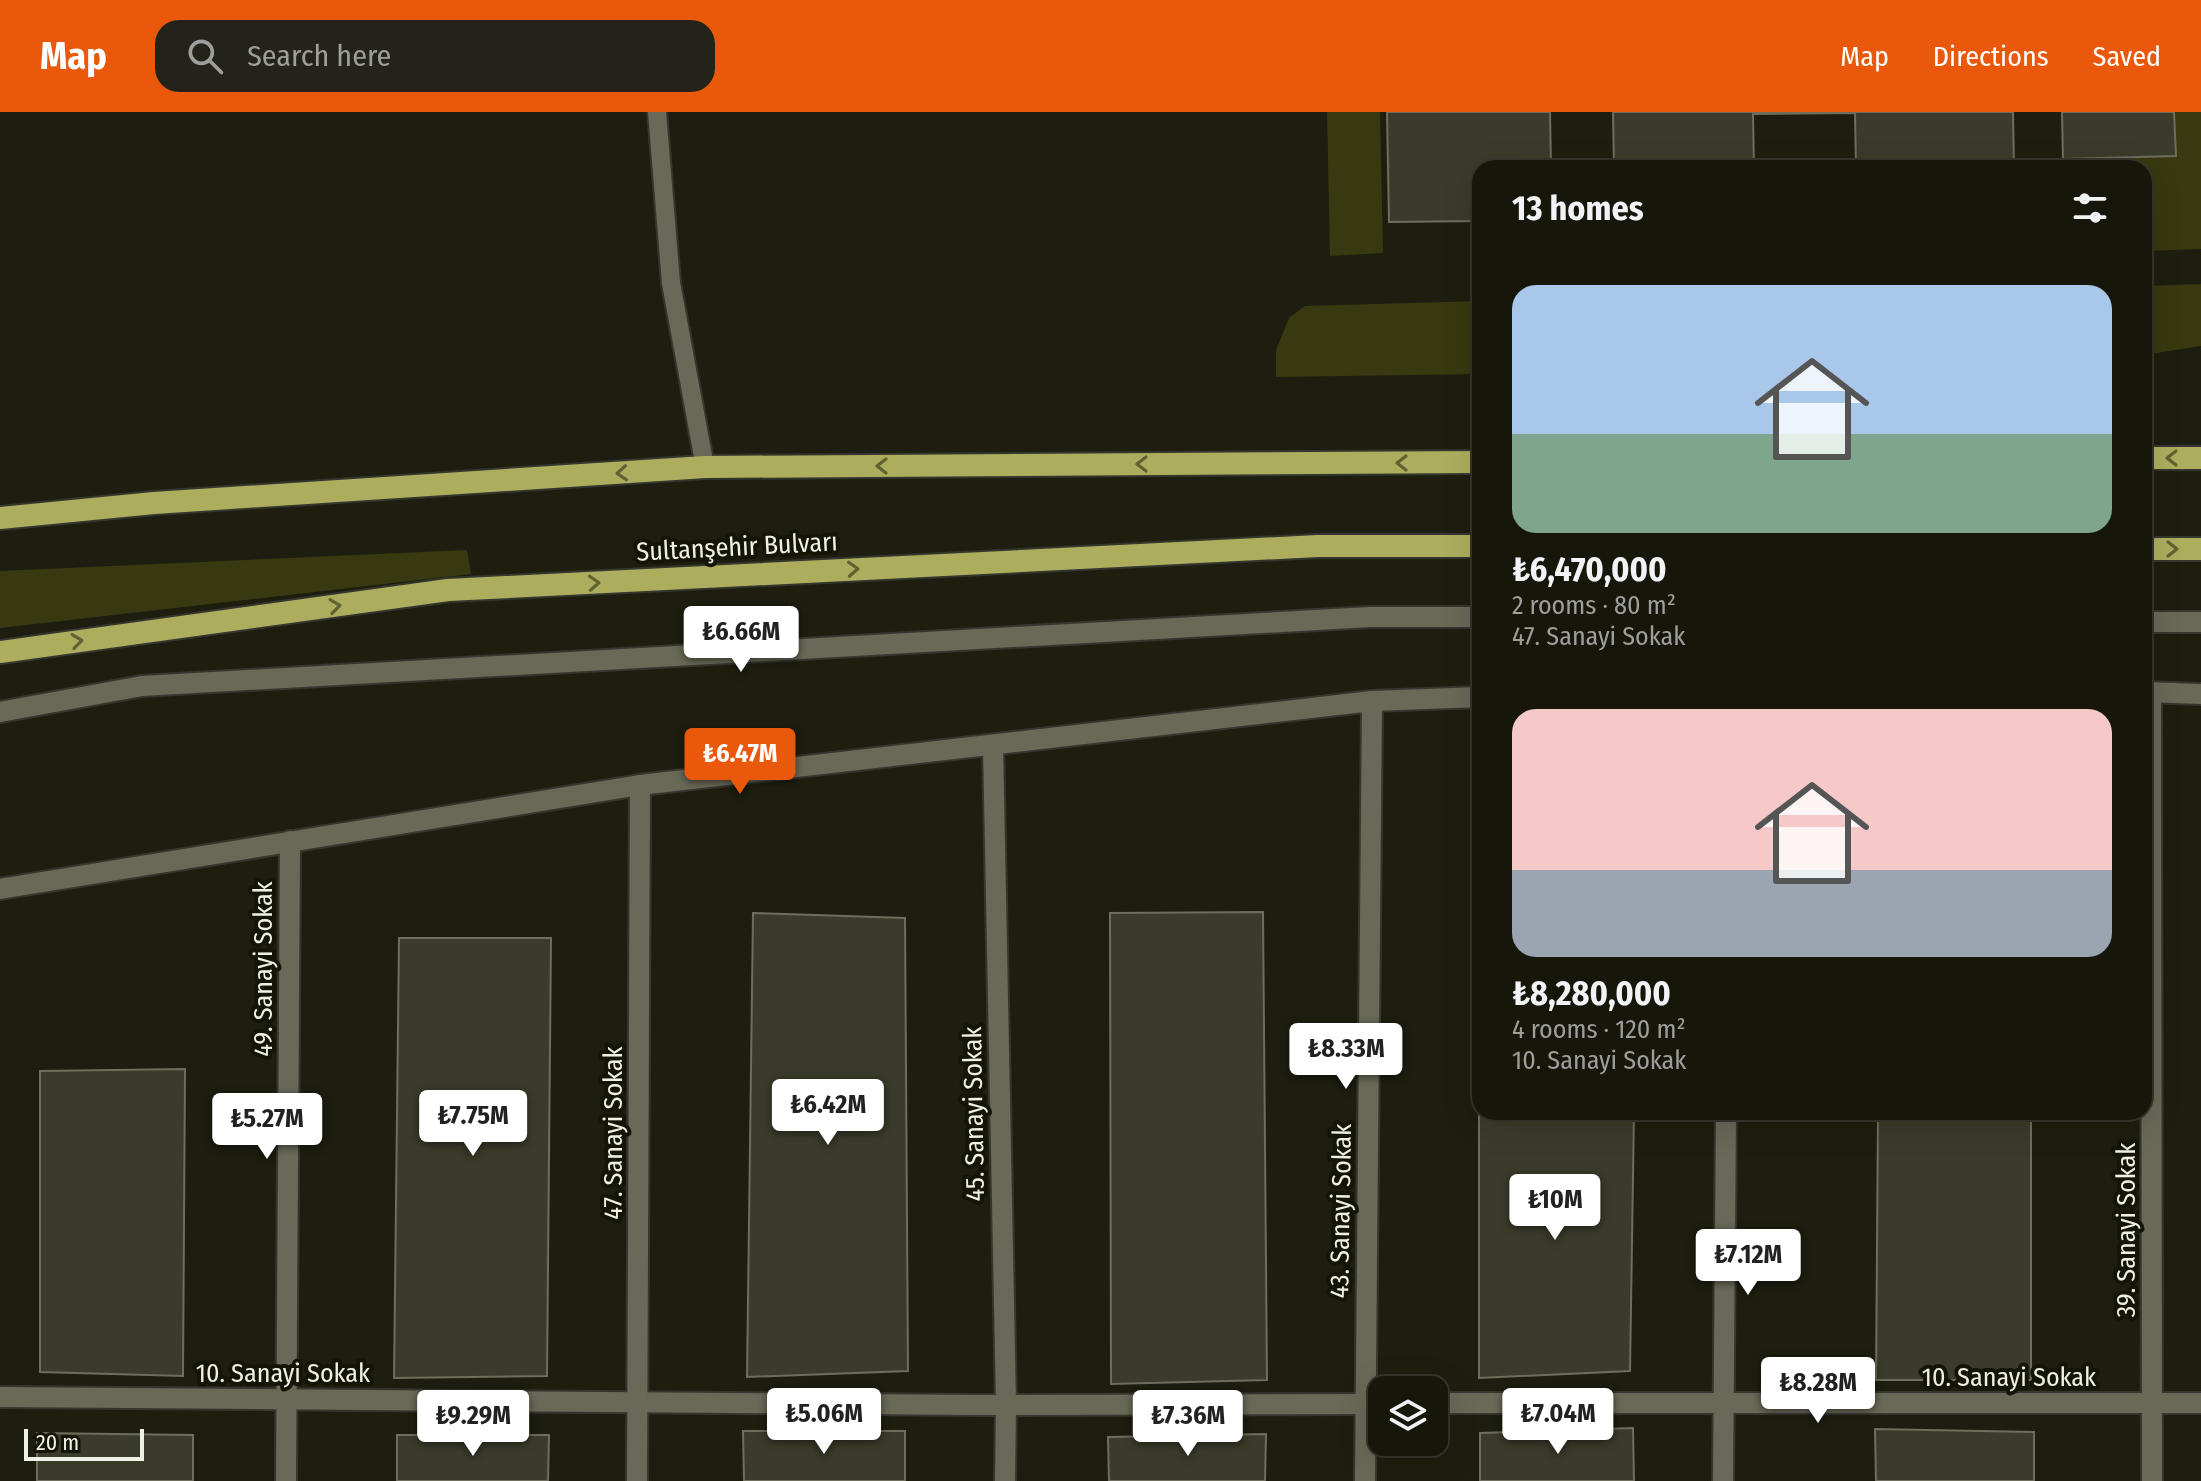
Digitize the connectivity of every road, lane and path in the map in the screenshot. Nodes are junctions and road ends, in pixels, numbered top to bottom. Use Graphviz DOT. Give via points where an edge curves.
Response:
graph roads {
  1 [pos="657,112"];
  2 [pos="2152,458"];
  3 [pos="2201,458"];
  4 [pos="1472,462"];
  5 [pos="705,467"];
  6 [pos="0,518"];
  7 [pos="1472,546"];
  8 [pos="2152,549"];
  9 [pos="2201,549"];
  10 [pos="1472,617"];
  11 [pos="2152,622"];
  12 [pos="2201,622"];
  13 [pos="0,652"];
  14 [pos="2152,692"];
  15 [pos="2201,694"];
  16 [pos="1472,697"];
  17 [pos="1372,701"];
  18 [pos="0,712"];
  19 [pos="993,745"];
  20 [pos="640,785"];
  21 [pos="290,841"];
  22 [pos="0,889"];
  23 [pos="1726,1120"];
  24 [pos="2151,1120"];
  25 [pos="1374,1376"];
  26 [pos="0,1397"];
  27 [pos="288,1399"];
  28 [pos="639,1401"];
  29 [pos="1448,1403"];
  30 [pos="1725,1403"];
  31 [pos="2153,1403"];
  32 [pos="2201,1403"];
  33 [pos="1006,1404"];
  34 [pos="1368,1404"];
  35 [pos="1368,1455"];
  36 [pos="286,1481"];
  37 [pos="637,1481"];
  38 [pos="1005,1481"];
  39 [pos="1365,1481"];
  40 [pos="1723,1481"];
  41 [pos="2152,1481"];
  1 -- 5 [label="lane" via="671,283"];
  3 -- 2 [label="highway, one-way"];
  4 -- 5 [label="highway, one-way"];
  5 -- 6 [label="highway, one-way"];
  13 -- 7 [label="highway, Sultanşehir Bulvarı, one-way" via="448,590 1318,546"];
  8 -- 9 [label="highway, one-way"];
  10 -- 18 [label="street" via="1354,618 142,686"];
  11 -- 12 [label="street"];
  14 -- 15 [label="street"];
  16 -- 17 [label="street"];
  17 -- 19 [label="street"];
  17 -- 25 [label="street, 43. Sanayi Sokak"];
  19 -- 20 [label="street"];
  19 -- 33 [label="street, 45. Sanayi Sokak"];
  20 -- 21 [label="street"];
  20 -- 28 [label="street, 47. Sanayi Sokak"];
  21 -- 22 [label="street"];
  21 -- 27 [label="street, 49. Sanayi Sokak"];
  23 -- 30 [label="street"];
  24 -- 31 [label="street, 39. Sanayi Sokak"];
  26 -- 27 [label="street, 10. Sanayi Sokak"];
  27 -- 28 [label="street, 10. Sanayi Sokak"];
  27 -- 36 [label="street, 49. Sanayi Sokak"];
  28 -- 33 [label="street, 10. Sanayi Sokak"];
  28 -- 37 [label="street, 47. Sanayi Sokak"];
  29 -- 30 [label="street, 10. Sanayi Sokak"];
  30 -- 31 [label="street, 10. Sanayi Sokak"];
  30 -- 40 [label="street"];
  31 -- 32 [label="street, 10. Sanayi Sokak"];
  31 -- 41 [label="street, 39. Sanayi Sokak"];
  33 -- 34 [label="street, 10. Sanayi Sokak"];
  33 -- 38 [label="street, 45. Sanayi Sokak"];
  35 -- 39 [label="street, 43. Sanayi Sokak"];
}
